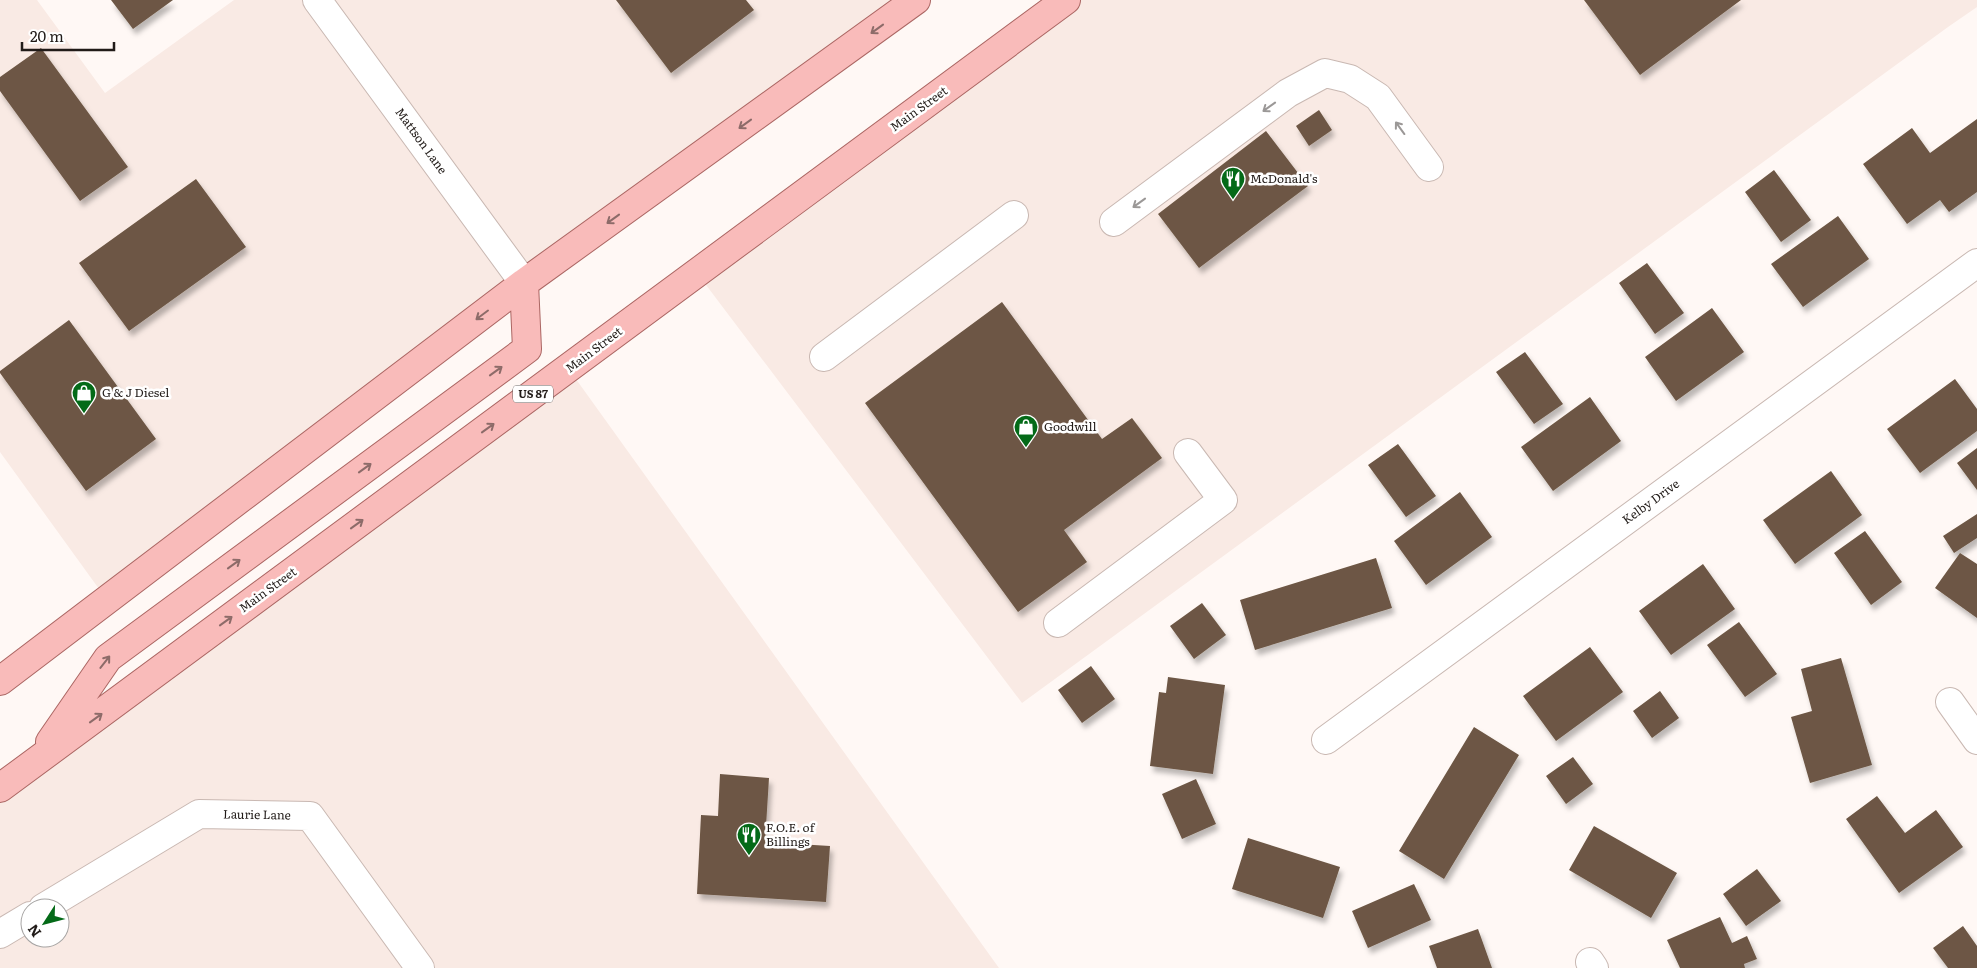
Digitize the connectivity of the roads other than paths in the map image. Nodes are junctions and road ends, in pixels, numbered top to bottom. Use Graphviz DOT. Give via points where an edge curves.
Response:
graph roads {
  1 [pos="317,0"];
  2 [pos="916,0"];
  3 [pos="1066,0"];
  4 [pos="1429,167"];
  5 [pos="1014,215"];
  6 [pos="1114,222"];
  7 [pos="1977,263"];
  8 [pos="524,283"];
  9 [pos="824,357"];
  10 [pos="1188,453"];
  11 [pos="1058,623"];
  12 [pos="0,681"];
  13 [pos="1950,702"];
  14 [pos="1326,740"];
  15 [pos="1977,740"];
  16 [pos="38,760"];
  17 [pos="0,788"];
  18 [pos="60,898"];
  19 [pos="20,922"];
  20 [pos="0,934"];
  21 [pos="420,968"];
  1 -- 8 [label="street, Mattson Lane"];
  2 -- 8 [label="main road, one-way"];
  16 -- 3 [label="main road, Main Street / US 87, one-way"];
  4 -- 6 [label="street, one-way" via="1378,97 1350,79 1325,73 1288,93"];
  5 -- 9 [label="street"];
  7 -- 14 [label="street, Kelby Drive"];
  8 -- 12 [label="main road, one-way"];
  16 -- 8 [label="main road, one-way" via="108,658 527,349"];
  10 -- 11 [label="street" via="1223,500"];
  13 -- 15 [label="street"];
  16 -- 17 [label="main road, Main Street / US 87"];
  18 -- 21 [label="street, Laurie Lane" via="199,814 310,816"];
  19 -- 20 [label="street"];
}
